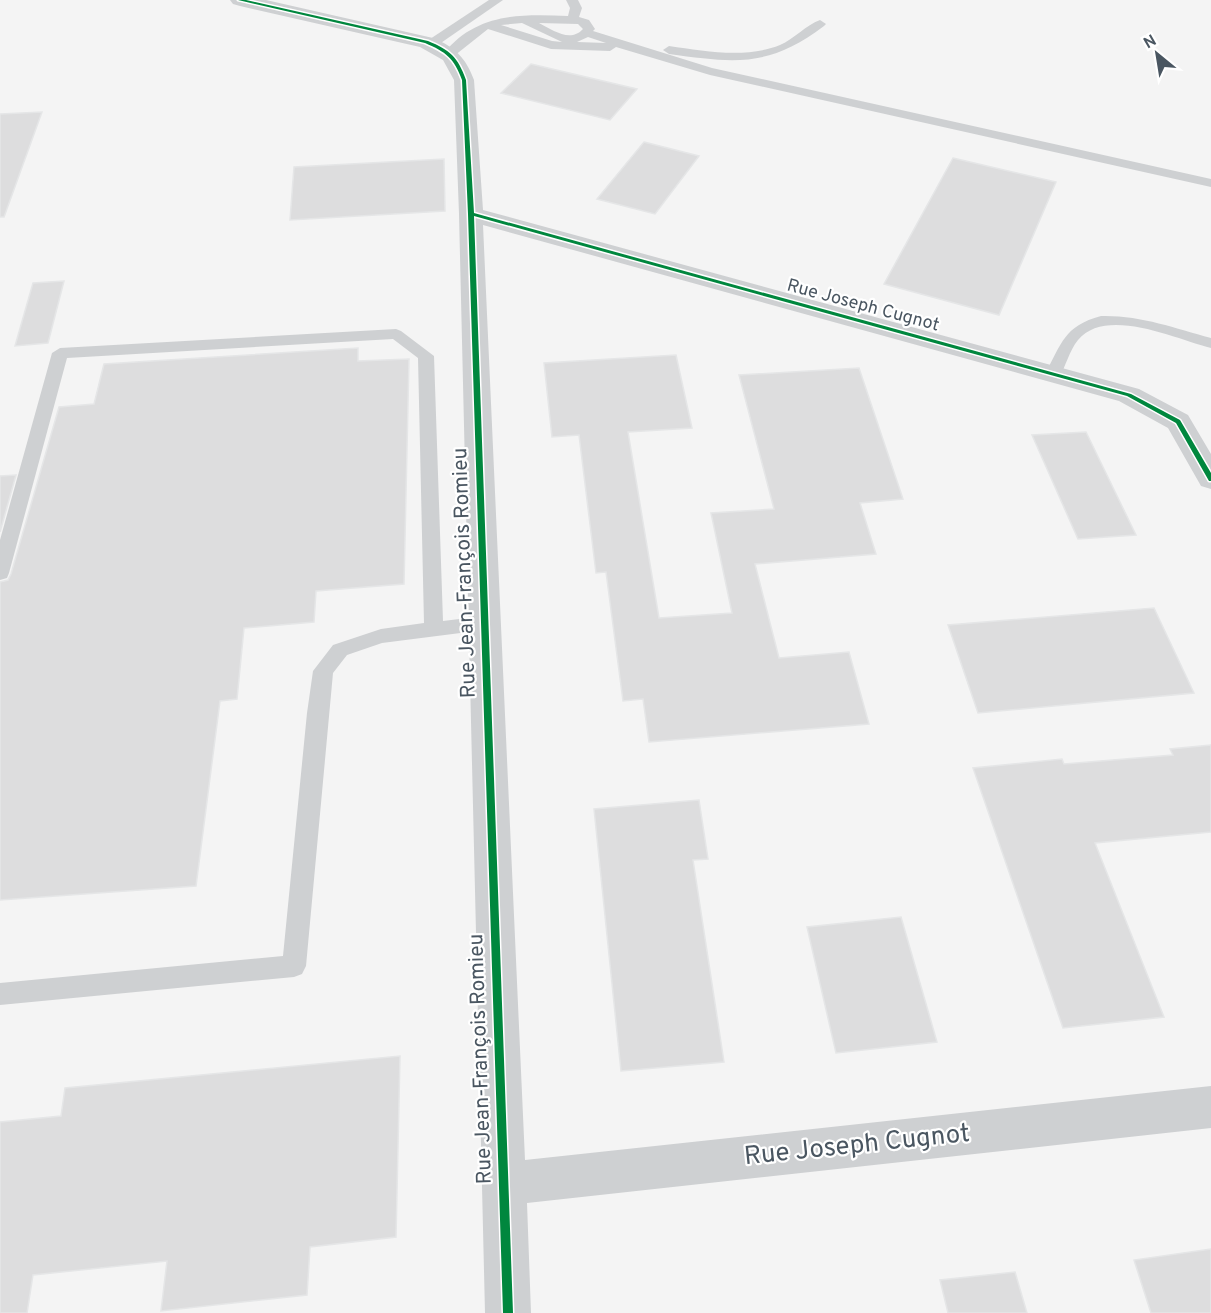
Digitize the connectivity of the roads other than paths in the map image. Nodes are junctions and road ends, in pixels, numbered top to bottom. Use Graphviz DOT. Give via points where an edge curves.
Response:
graph roads {
  1 [pos="240,0"];
  2 [pos="497,0"];
  3 [pos="572,0"];
  4 [pos="573,18"];
  5 [pos="526,21"];
  6 [pos="820,24"];
  7 [pos="487,25"];
  8 [pos="587,33"];
  9 [pos="629,48"];
  10 [pos="440,49"];
  11 [pos="1211,183"];
  12 [pos="471,214"];
  13 [pos="1211,343"];
  14 [pos="1053,374"];
  15 [pos="1211,479"];
  16 [pos="0,573"];
  17 [pos="484,623"];
  18 [pos="434,629"];
  19 [pos="0,994"];
  20 [pos="1211,1107"];
  21 [pos="503,1184"];
  22 [pos="508,1313"];
  1 -- 10 [label="street"];
  2 -- 10 [label="lane"];
  3 -- 4 [label="lane" via="576,8"];
  4 -- 5 [label="lane"];
  4 -- 8 [label="lane" via="589,25"];
  5 -- 7 [label="lane" via="501,20"];
  5 -- 8 [label="lane" via="557,38"];
  6 -- 9 [label="lane" via="787,46 751,56"];
  7 -- 9 [label="lane" via="551,45"];
  7 -- 10 [label="lane"];
  8 -- 9 [label="lane"];
  9 -- 11 [label="lane" via="710,71"];
  10 -- 12 [label="street, Rue Jean-François Romieu" via="458,61 464,80"];
  12 -- 14 [label="street, Rue Joseph Cugnot"];
  12 -- 17 [label="street, Rue Jean-François Romieu"];
  13 -- 14 [label="lane" via="1112,319 1096,322 1071,338"];
  14 -- 15 [label="street, Rue Joseph Cugnot" via="1130,395 1178,422"];
  16 -- 18 [label="lane" via="60,353 396,334 426,356"];
  17 -- 18 [label="lane"];
  17 -- 21 [label="street, Rue Jean-François Romieu"];
  18 -- 19 [label="lane" via="381,636 340,650 323,671 294,966"];
  20 -- 21 [label="street, Rue Joseph Cugnot"];
  21 -- 22 [label="street, Rue Jean-François Romieu"];
}
